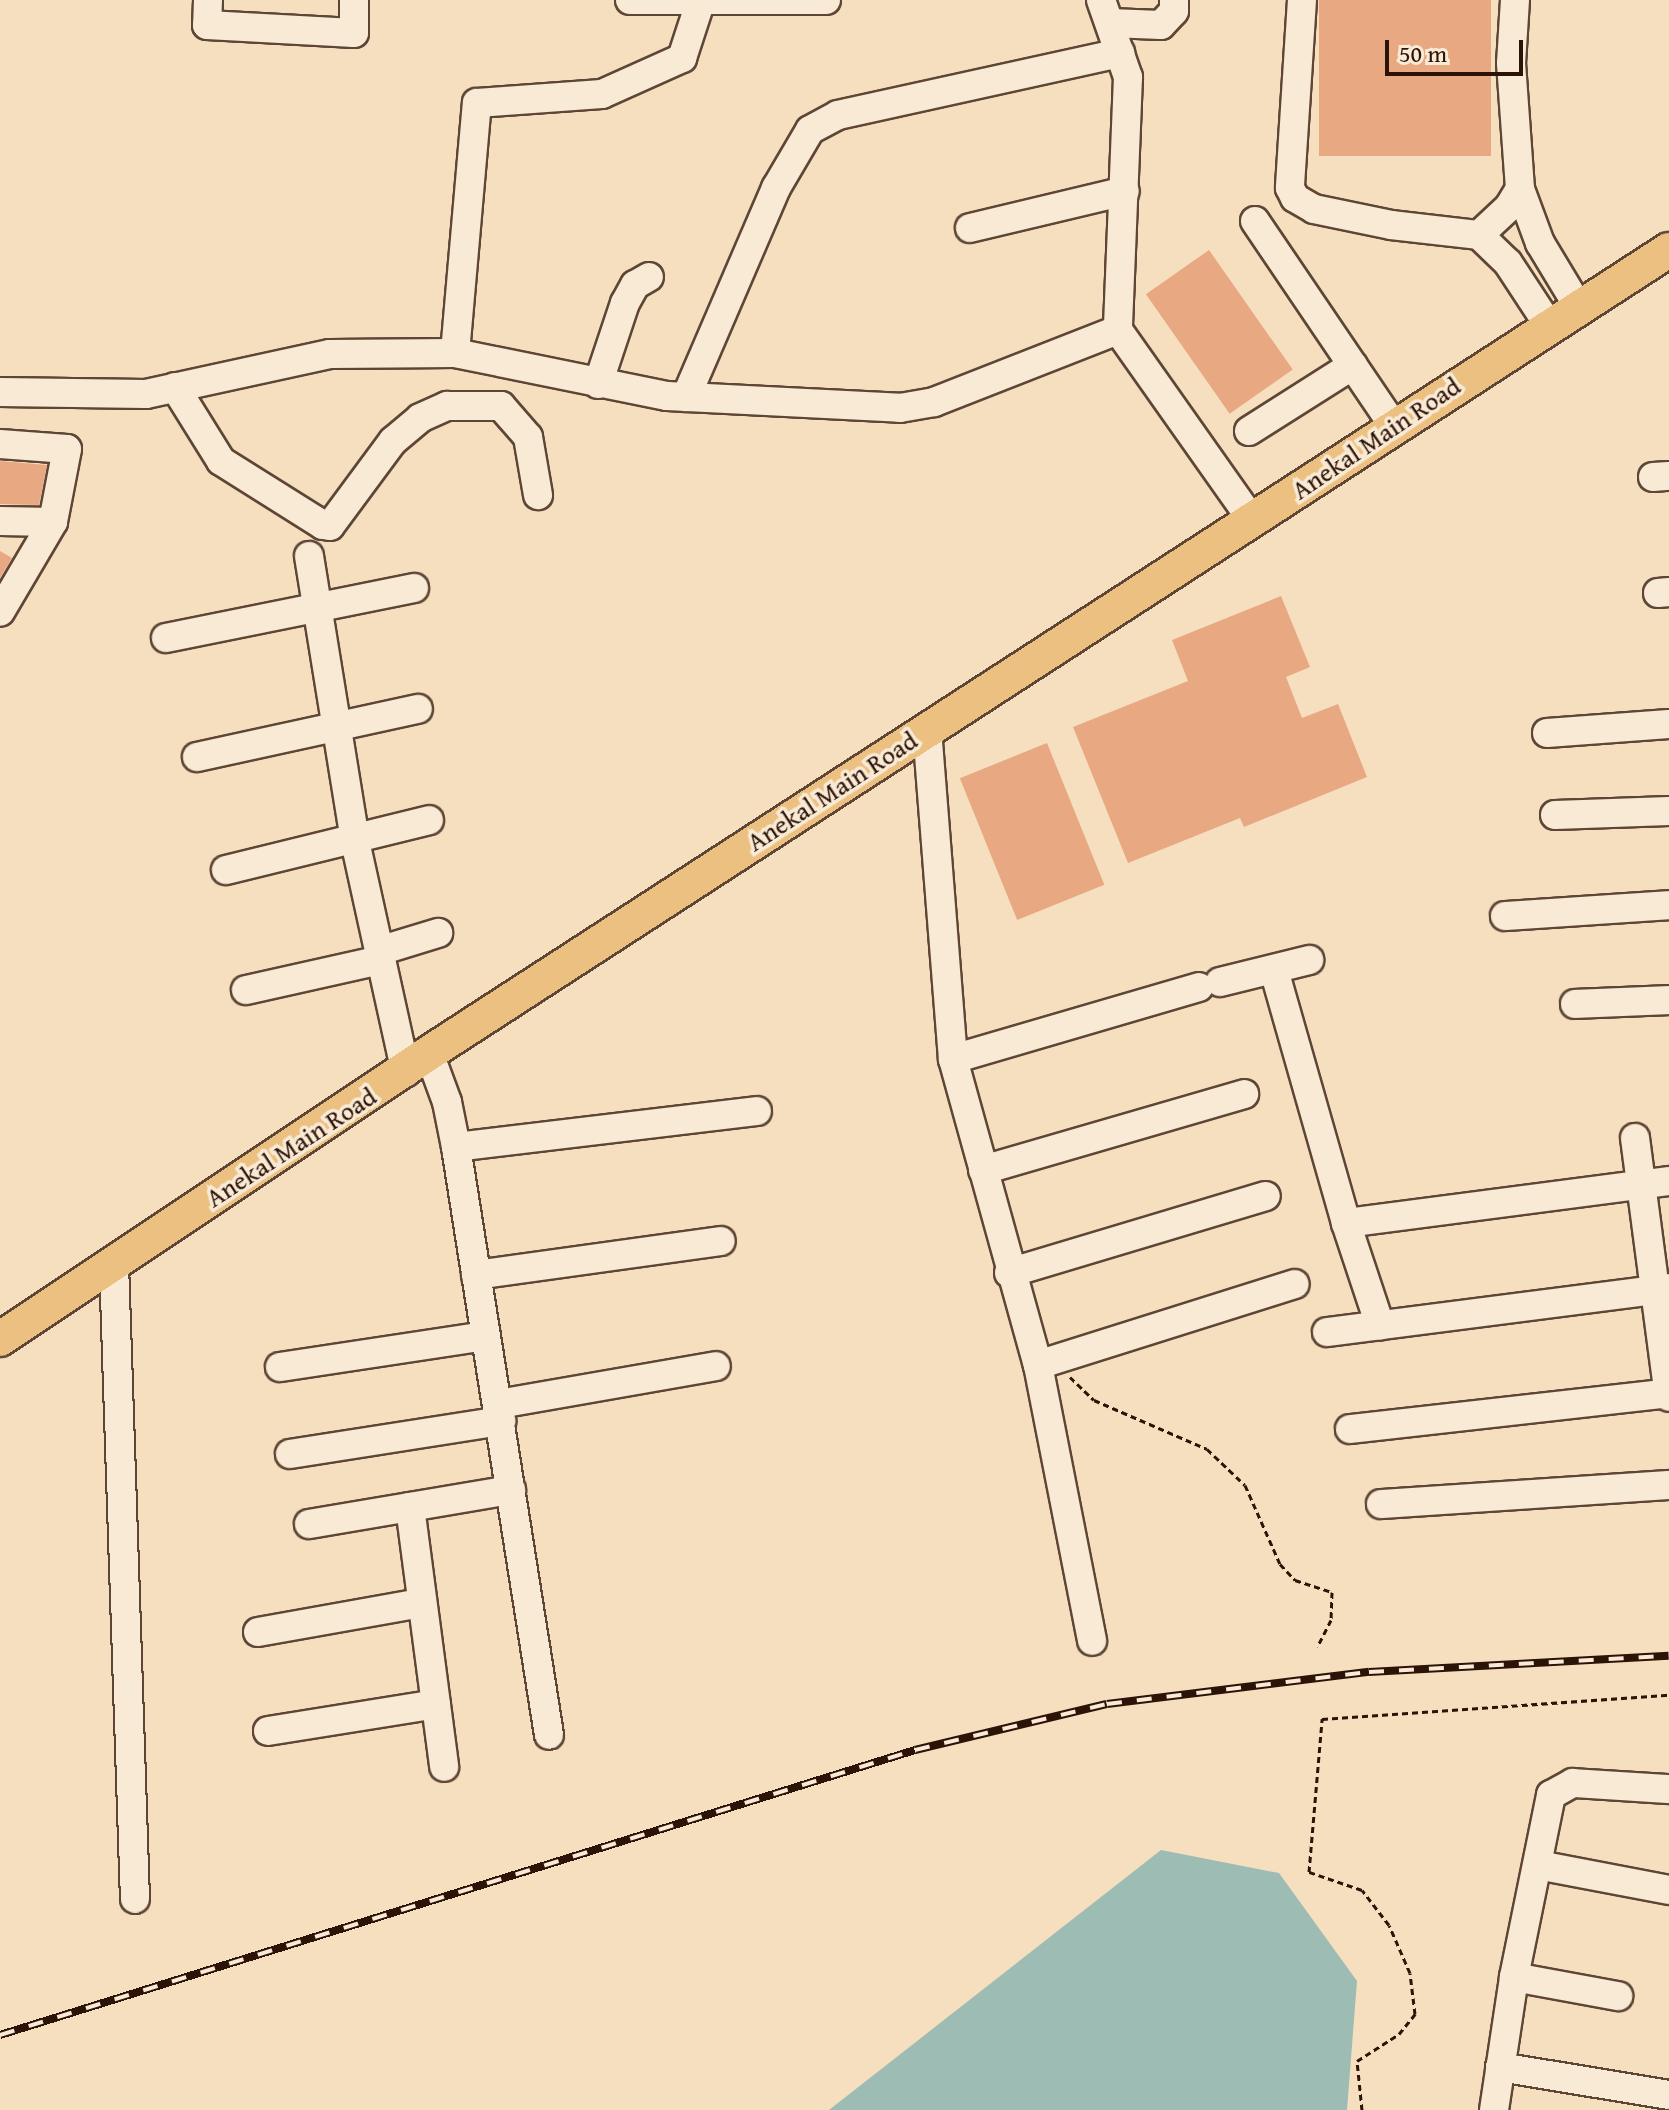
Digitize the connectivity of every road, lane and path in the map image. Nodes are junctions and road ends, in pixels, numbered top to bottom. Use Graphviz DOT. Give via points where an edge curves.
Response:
graph roads {
  1 [pos="208,0"];
  2 [pos="354,0"];
  3 [pos="630,0"];
  4 [pos="826,0"];
  5 [pos="1174,0"];
  6 [pos="1302,0"];
  7 [pos="1515,0"];
  8 [pos="701,1"];
  9 [pos="1106,12"];
  10 [pos="1120,53"];
  11 [pos="1520,189"];
  12 [pos="1125,191"];
  13 [pos="1255,221"];
  14 [pos="970,228"];
  15 [pos="1479,235"];
  16 [pos="1669,250"];
  17 [pos="649,277"];
  18 [pos="1578,306"];
  19 [pos="1548,324"];
  20 [pos="1118,330"];
  21 [pos="455,353"];
  22 [pos="1353,365"];
  23 [pos="534,371"];
  24 [pos="598,384"];
  25 [pos="175,387"];
  26 [pos="0,392"];
  27 [pos="686,397"];
  28 [pos="501,406"];
  29 [pos="1394,426"];
  30 [pos="1249,431"];
  31 [pos="0,444"];
  32 [pos="538,495"];
  33 [pos="1252,520"];
  34 [pos="0,521"];
  35 [pos="53,522"];
  36 [pos="309,556"];
  37 [pos="414,588"];
  38 [pos="317,605"];
  39 [pos="0,612"];
  40 [pos="166,638"];
  41 [pos="418,709"];
  42 [pos="336,723"];
  43 [pos="1669,724"];
  44 [pos="927,729"];
  45 [pos="1547,733"];
  46 [pos="197,757"];
  47 [pos="1669,811"];
  48 [pos="1555,815"];
  49 [pos="429,820"];
  50 [pos="355,841"];
  51 [pos="226,870"];
  52 [pos="1669,905"];
  53 [pos="1505,916"];
  54 [pos="438,933"];
  55 [pos="380,956"];
  56 [pos="1309,960"];
  57 [pos="1274,970"];
  58 [pos="246,990"];
  59 [pos="1669,1000"];
  60 [pos="1575,1004"];
  61 [pos="953,1059"];
  62 [pos="418,1062"];
  63 [pos="1244,1094"];
  64 [pos="757,1111"];
  65 [pos="1635,1138"];
  66 [pos="456,1147"];
  67 [pos="983,1170"];
  68 [pos="1669,1181"];
  69 [pos="1640,1185"];
  70 [pos="1266,1196"];
  71 [pos="1346,1223"];
  72 [pos="721,1241"];
  73 [pos="114,1264"];
  74 [pos="1009,1273"];
  75 [pos="476,1275"];
  76 [pos="1295,1284"];
  77 [pos="1662,1289"];
  78 [pos="1380,1325"];
  79 [pos="1327,1332"];
  80 [pos="486,1336"];
  81 [pos="0,1339"];
  82 [pos="1045,1363"];
  83 [pos="716,1366"];
  84 [pos="280,1367"];
  85 [pos="1669,1394"];
  86 [pos="500,1413"];
  87 [pos="1350,1429"];
  88 [pos="290,1454"];
  89 [pos="1669,1485"];
  90 [pos="511,1490"];
  91 [pos="1381,1504"];
  92 [pos="410,1507"];
  93 [pos="309,1524"];
  94 [pos="421,1603"];
  95 [pos="258,1632"];
  96 [pos="1092,1641"];
  97 [pos="1317,1647"];
  98 [pos="1669,1695"];
  99 [pos="436,1704"];
  100 [pos="268,1731"];
  101 [pos="549,1735"];
  102 [pos="444,1767"];
  103 [pos="1669,1789"];
  104 [pos="1538,1865"];
  105 [pos="1669,1890"];
  106 [pos="135,1899"];
  107 [pos="1514,1977"];
  108 [pos="1618,1996"];
  109 [pos="1500,2067"];
  110 [pos="1669,2095"];
  111 [pos="1362,2110"];
  112 [pos="1494,2110"];
  1 -- 2 [label="street" via="207,25 354,33"];
  3 -- 8 [label="street"];
  4 -- 8 [label="street"];
  5 -- 9 [label="street" via="1174,11 1161,25"];
  6 -- 15 [label="street" via="1290,188 1295,198 1314,209 1391,225"];
  7 -- 11 [label="street" via="1511,63"];
  8 -- 21 [label="street" via="682,58 602,94 477,103"];
  9 -- 10 [label="street"];
  10 -- 12 [label="street" via="1128,77"];
  10 -- 27 [label="street" via="838,115 810,130 776,188"];
  11 -- 15 [label="street"];
  11 -- 18 [label="street" via="1540,243"];
  12 -- 14 [label="street"];
  12 -- 20 [label="street"];
  13 -- 22 [label="street"];
  15 -- 19 [label="street" via="1496,247"];
  16 -- 18 [label="main road, Anekal Main Road"];
  17 -- 24 [label="street" via="635,285 625,303"];
  18 -- 19 [label="main road, Anekal Main Road"];
  19 -- 29 [label="main road, Anekal Main Road"];
  20 -- 27 [label="street" via="934,402 900,408"];
  20 -- 33 [label="street"];
  21 -- 23 [label="street"];
  21 -- 25 [label="street" via="330,354"];
  22 -- 29 [label="street"];
  22 -- 30 [label="street"];
  23 -- 24 [label="street"];
  23 -- 28 [label="street"];
  24 -- 27 [label="street"];
  25 -- 26 [label="street" via="94,396"];
  25 -- 28 [label="street" via="221,461 327,526 375,461 420,418 447,406"];
  28 -- 32 [label="street" via="528,437"];
  29 -- 33 [label="main road, Anekal Main Road"];
  31 -- 35 [label="street" via="67,449"];
  33 -- 44 [label="main road, Anekal Main Road"];
  34 -- 35 [label="street"];
  35 -- 39 [label="street"];
  36 -- 38 [label="street"];
  37 -- 38 [label="street"];
  38 -- 40 [label="street"];
  38 -- 42 [label="street"];
  41 -- 42 [label="street"];
  42 -- 46 [label="street"];
  42 -- 50 [label="street"];
  43 -- 45 [label="street"];
  44 -- 61 [label="street"];
  44 -- 62 [label="main road, Anekal Main Road"];
  47 -- 48 [label="street"];
  49 -- 50 [label="street"];
  50 -- 51 [label="street"];
  50 -- 55 [label="street"];
  52 -- 53 [label="street"];
  54 -- 55 [label="street"];
  55 -- 58 [label="street"];
  55 -- 62 [label="street"];
  56 -- 57 [label="street"];
  57 -- 61 [label="street"];
  57 -- 71 [label="street"];
  59 -- 60 [label="street"];
  61 -- 67 [label="street"];
  62 -- 66 [label="street" via="447,1102"];
  62 -- 73 [label="main road, Anekal Main Road"];
  63 -- 67 [label="street"];
  64 -- 66 [label="street"];
  65 -- 69 [label="street"];
  66 -- 75 [label="street"];
  67 -- 74 [label="street"];
  68 -- 69 [label="street"];
  69 -- 71 [label="street"];
  69 -- 77 [label="street"];
  70 -- 74 [label="street"];
  71 -- 78 [label="street"];
  72 -- 75 [label="street"];
  73 -- 81 [label="main road, Anekal Main Road"];
  73 -- 106 [label="street"];
  74 -- 82 [label="street"];
  75 -- 80 [label="street"];
  76 -- 82 [label="street"];
  77 -- 78 [label="street"];
  77 -- 85 [label="street"];
  78 -- 79 [label="street"];
  80 -- 84 [label="street"];
  80 -- 86 [label="street"];
  82 -- 96 [label="street"];
  82 -- 97 [label="path" via="1094,1400 1207,1449 1245,1485 1280,1564 1295,1580 1332,1592 1331,1620"];
  83 -- 86 [label="street"];
  85 -- 87 [label="street"];
  86 -- 88 [label="street"];
  86 -- 90 [label="street"];
  89 -- 91 [label="street"];
  90 -- 92 [label="street"];
  90 -- 101 [label="street"];
  92 -- 93 [label="street"];
  92 -- 94 [label="street"];
  94 -- 95 [label="street"];
  94 -- 99 [label="street"];
  98 -- 111 [label="path" via="1322,1719 1309,1872 1362,1890 1389,1925 1410,1973 1415,2014 1399,2034 1357,2061"];
  99 -- 100 [label="street"];
  99 -- 102 [label="street"];
  103 -- 104 [label="street" via="1573,1783 1551,1795"];
  104 -- 105 [label="street"];
  104 -- 107 [label="street"];
  107 -- 108 [label="street"];
  107 -- 109 [label="street"];
  109 -- 110 [label="street"];
  109 -- 112 [label="street"];
}
